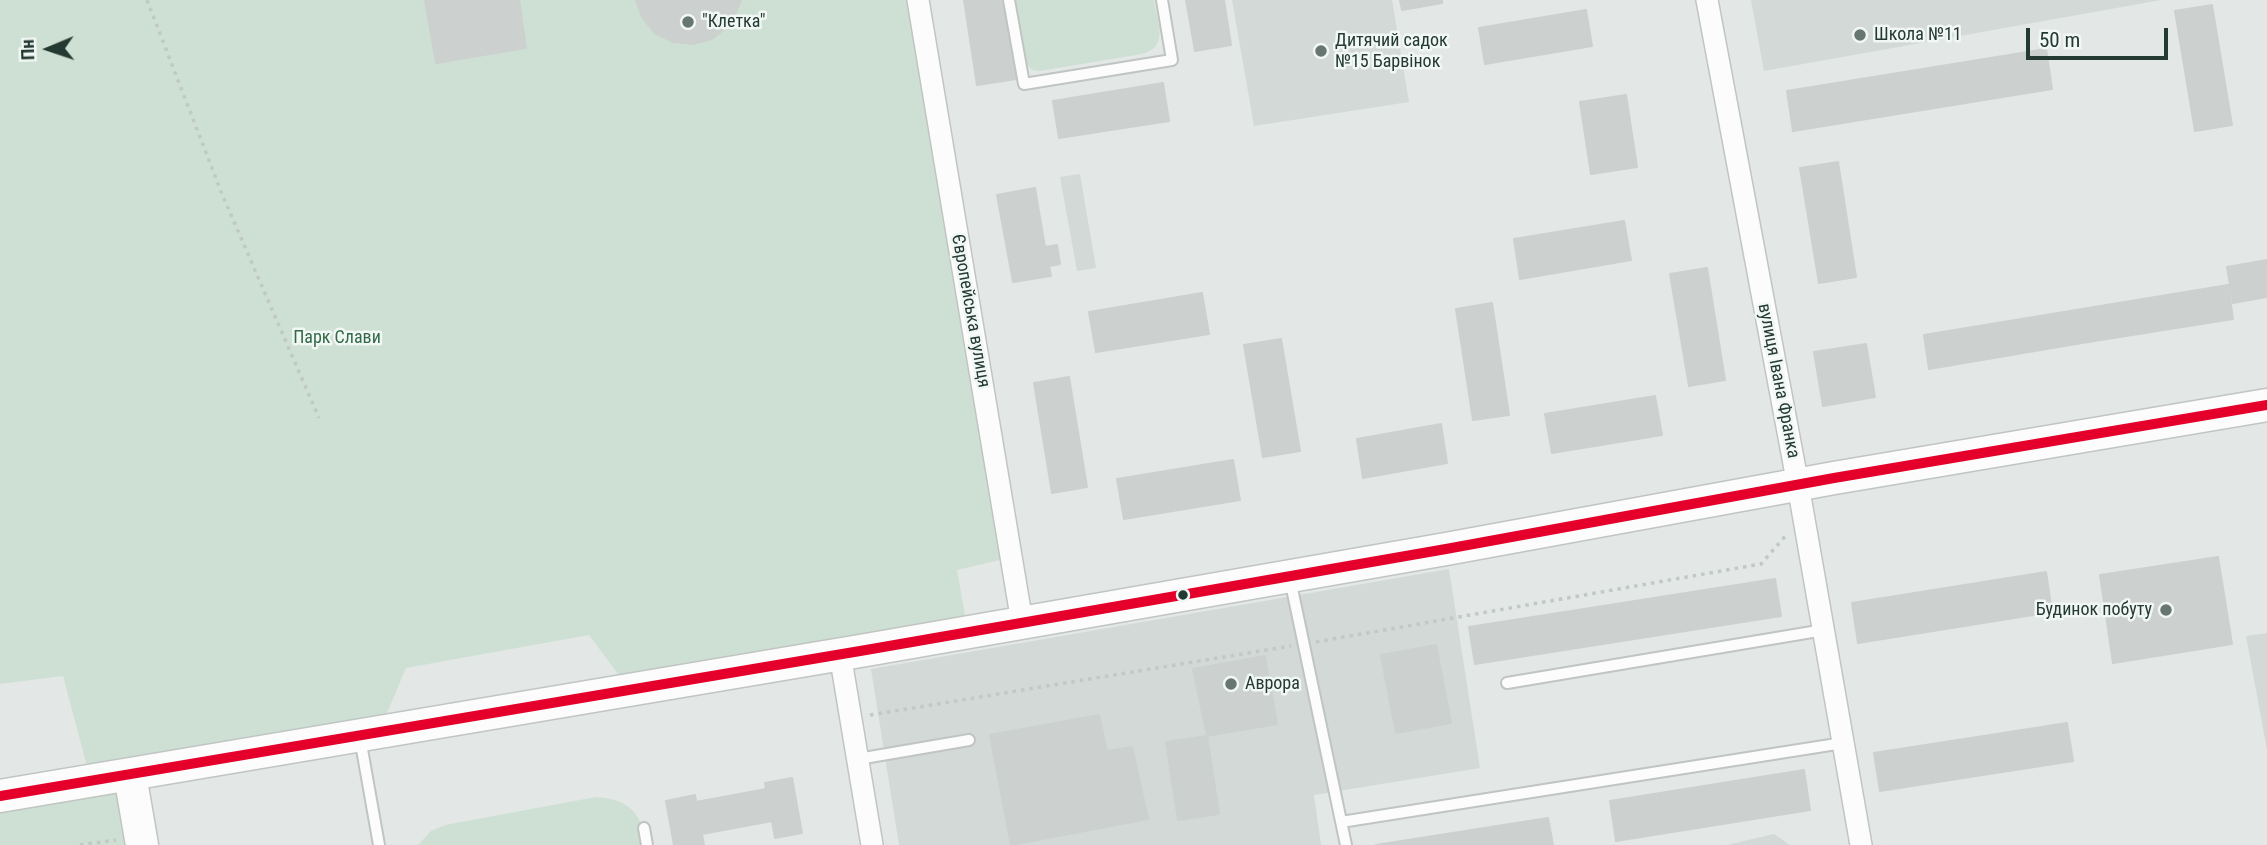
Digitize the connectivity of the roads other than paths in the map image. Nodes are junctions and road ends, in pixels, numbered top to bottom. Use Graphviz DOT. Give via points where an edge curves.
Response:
graph roads {
  1 [pos="918,0"];
  2 [pos="1009,0"];
  3 [pos="1162,0"];
  4 [pos="1707,0"];
  5 [pos="2267,405"];
  6 [pos="1801,500"];
  7 [pos="1290,576"];
  8 [pos="1022,622"];
  9 [pos="1824,630"];
  10 [pos="839,654"];
  11 [pos="1507,683"];
  12 [pos="360,735"];
  13 [pos="969,740"];
  14 [pos="1843,743"];
  15 [pos="858,759"];
  16 [pos="130,775"];
  17 [pos="0,796"];
  18 [pos="1341,822"];
  19 [pos="644,828"];
  20 [pos="141,841"];
  21 [pos="379,845"];
  22 [pos="647,845"];
  23 [pos="872,845"];
  24 [pos="1346,845"];
  25 [pos="1861,845"];
  1 -- 8 [label="street, Європейська вулиця"];
  2 -- 3 [label="lane" via="1024,85 1172,60"];
  4 -- 6 [label="street, вулиця Івана Франка"];
  5 -- 6 [label="street"];
  6 -- 7 [label="street"];
  6 -- 9 [label="street, вулиця Івана Франка"];
  7 -- 8 [label="street"];
  7 -- 18 [label="lane"];
  8 -- 10 [label="street"];
  9 -- 11 [label="lane"];
  9 -- 14 [label="street, вулиця Івана Франка"];
  10 -- 12 [label="street"];
  10 -- 15 [label="street"];
  12 -- 16 [label="street"];
  12 -- 21 [label="lane"];
  13 -- 15 [label="lane"];
  14 -- 18 [label="lane"];
  14 -- 25 [label="street, вулиця Івана Франка"];
  15 -- 23 [label="street"];
  16 -- 17 [label="street"];
  16 -- 20 [label="street"];
  18 -- 24 [label="lane"];
  19 -- 22 [label="lane"];
}
